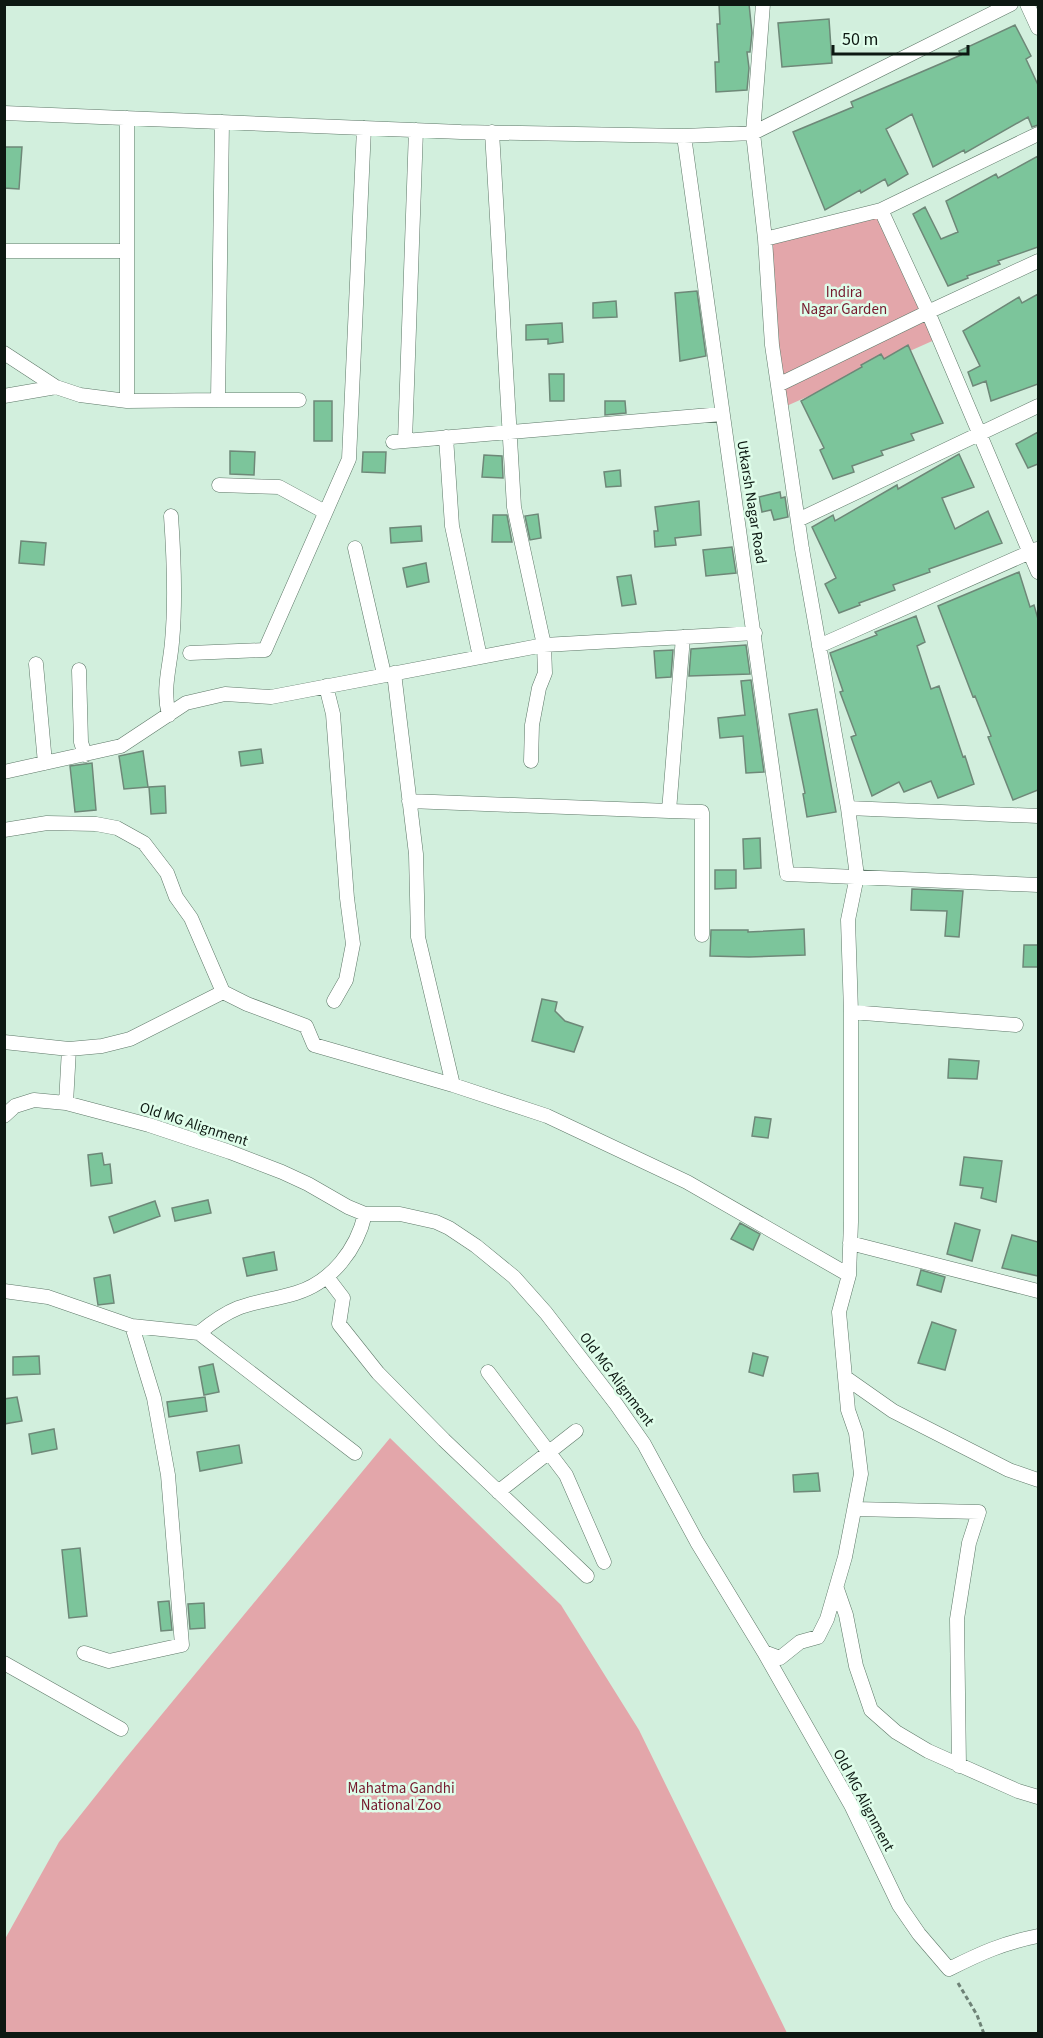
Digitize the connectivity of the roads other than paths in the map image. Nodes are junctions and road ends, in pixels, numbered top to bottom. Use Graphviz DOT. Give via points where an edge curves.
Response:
graph roads {
  1 [pos="764,4"];
  2 [pos="1027,4"];
  3 [pos="1007,5"];
  4 [pos="1038,28"];
  5 [pos="4,113"];
  6 [pos="127,118"];
  7 [pos="222,122"];
  8 [pos="364,128"];
  9 [pos="416,130"];
  10 [pos="492,132"];
  11 [pos="753,132"];
  12 [pos="1038,134"];
  13 [pos="684,136"];
  14 [pos="881,210"];
  15 [pos="765,239"];
  16 [pos="4,250"];
  17 [pos="127,251"];
  18 [pos="1038,261"];
  19 [pos="928,312"];
  20 [pos="4,353"];
  21 [pos="778,385"];
  22 [pos="56,387"];
  23 [pos="4,396"];
  24 [pos="218,400"];
  25 [pos="299,400"];
  26 [pos="128,401"];
  27 [pos="1038,406"];
  28 [pos="722,414"];
  29 [pos="509,432"];
  30 [pos="980,434"];
  31 [pos="446,437"];
  32 [pos="219,485"];
  33 [pos="326,512"];
  34 [pos="171,516"];
  35 [pos="798,520"];
  36 [pos="356,548"];
  37 [pos="1034,550"];
  38 [pos="1038,572"];
  39 [pos="755,633"];
  40 [pos="683,637"];
  41 [pos="543,645"];
  42 [pos="819,646"];
  43 [pos="190,653"];
  44 [pos="480,657"];
  45 [pos="36,664"];
  46 [pos="79,670"];
  47 [pos="389,673"];
  48 [pos="326,686"];
  49 [pos="169,715"];
  50 [pos="85,754"];
  51 [pos="531,762"];
  52 [pos="45,763"];
  53 [pos="4,772"];
  54 [pos="409,801"];
  55 [pos="848,808"];
  56 [pos="669,811"];
  57 [pos="1038,816"];
  58 [pos="4,830"];
  59 [pos="857,876"];
  60 [pos="1038,885"];
  61 [pos="702,935"];
  62 [pos="223,992"];
  63 [pos="334,1001"];
  64 [pos="851,1012"];
  65 [pos="1016,1025"];
  66 [pos="4,1042"];
  67 [pos="69,1049"];
  68 [pos="453,1085"];
  69 [pos="66,1103"];
  70 [pos="4,1116"];
  71 [pos="365,1214"];
  72 [pos="850,1243"];
  73 [pos="849,1275"];
  74 [pos="327,1277"];
  75 [pos="4,1291"];
  76 [pos="1038,1291"];
  77 [pos="132,1326"];
  78 [pos="199,1333"];
  79 [pos="489,1372"];
  80 [pos="846,1378"];
  81 [pos="576,1431"];
  82 [pos="549,1452"];
  83 [pos="355,1453"];
  84 [pos="1038,1480"];
  85 [pos="498,1492"];
  86 [pos="855,1509"];
  87 [pos="604,1562"];
  88 [pos="587,1576"];
  89 [pos="837,1589"];
  90 [pos="764,1652"];
  91 [pos="84,1653"];
  92 [pos="4,1663"];
  93 [pos="121,1729"];
  94 [pos="959,1766"];
  95 [pos="1038,1797"];
  96 [pos="1038,1936"];
  1 -- 11 [label="street"];
  2 -- 4 [label="street"];
  3 -- 11 [label="street"];
  5 -- 6 [label="street"];
  6 -- 7 [label="street"];
  6 -- 17 [label="street"];
  7 -- 8 [label="street"];
  7 -- 24 [label="street"];
  8 -- 9 [label="street"];
  8 -- 33 [label="street" via="349,459"];
  9 -- 10 [label="street"];
  9 -- 31 [label="street" via="399,441"];
  10 -- 13 [label="street"];
  10 -- 29 [label="street"];
  11 -- 13 [label="street"];
  11 -- 15 [label="street"];
  12 -- 14 [label="street"];
  13 -- 28 [label="street, Utkarsh Nagar Road"];
  14 -- 15 [label="street"];
  14 -- 19 [label="street"];
  15 -- 21 [label="street"];
  16 -- 17 [label="street"];
  17 -- 26 [label="street"];
  18 -- 19 [label="street"];
  19 -- 21 [label="street"];
  19 -- 30 [label="street"];
  20 -- 22 [label="street"];
  21 -- 35 [label="street"];
  22 -- 23 [label="street"];
  22 -- 26 [label="street" via="80,395"];
  24 -- 25 [label="street"];
  24 -- 26 [label="street"];
  27 -- 30 [label="street"];
  28 -- 29 [label="street"];
  28 -- 39 [label="street, Utkarsh Nagar Road"];
  29 -- 31 [label="street"];
  29 -- 41 [label="street" via="514,507"];
  30 -- 35 [label="street"];
  30 -- 37 [label="street"];
  31 -- 44 [label="street" via="452,526"];
  32 -- 33 [label="street" via="279,487"];
  33 -- 43 [label="street" via="265,650"];
  34 -- 49 [label="street" via="172,642 165,699"];
  35 -- 42 [label="street"];
  36 -- 47 [label="street"];
  37 -- 38 [label="street"];
  37 -- 42 [label="street"];
  39 -- 40 [label="street"];
  39 -- 59 [label="street, Utkarsh Nagar Road" via="788,874"];
  40 -- 41 [label="street"];
  40 -- 56 [label="street"];
  41 -- 44 [label="street"];
  41 -- 51 [label="street" via="545,673 532,725"];
  42 -- 55 [label="street"];
  44 -- 47 [label="street"];
  45 -- 52 [label="street"];
  46 -- 50 [label="street" via="81,742"];
  47 -- 48 [label="street"];
  47 -- 54 [label="street"];
  48 -- 49 [label="street" via="271,697 225,694 186,703"];
  48 -- 63 [label="street" via="333,714 353,944 346,980"];
  49 -- 50 [label="street" via="122,746"];
  50 -- 52 [label="street"];
  52 -- 53 [label="street"];
  54 -- 56 [label="street"];
  54 -- 68 [label="street" via="416,854 418,937"];
  55 -- 57 [label="street"];
  55 -- 59 [label="street"];
  56 -- 61 [label="street" via="702,812"];
  58 -- 62 [label="street" via="47,823 96,825 117,828 144,843 167,873 176,897 191,918"];
  59 -- 60 [label="street"];
  59 -- 64 [label="street" via="848,920"];
  62 -- 67 [label="street" via="130,1039"];
  62 -- 68 [label="street" via="306,1026 314,1045"];
  64 -- 65 [label="street"];
  64 -- 72 [label="street"];
  66 -- 67 [label="street"];
  67 -- 69 [label="street"];
  68 -- 73 [label="street" via="547,1116 676,1177"];
  69 -- 70 [label="street, Old MG Alignment" via="34,1100 15,1106"];
  69 -- 71 [label="street, Old MG Alignment" via="230,1152 300,1180"];
  71 -- 74 [label="street" via="361,1233 351,1250"];
  71 -- 90 [label="street, Old MG Alignment" via="400,1214 449,1228 514,1277 546,1312 644,1444 697,1542"];
  72 -- 73 [label="street"];
  72 -- 76 [label="street"];
  73 -- 80 [label="street" via="839,1312"];
  74 -- 78 [label="street" via="296,1293 239,1308"];
  74 -- 85 [label="street" via="344,1298 339,1324 378,1373"];
  75 -- 77 [label="street" via="48,1297"];
  77 -- 78 [label="street"];
  77 -- 91 [label="street" via="154,1398 168,1475 182,1645 110,1660"];
  78 -- 83 [label="street"];
  79 -- 82 [label="street"];
  80 -- 84 [label="street" via="894,1411 1009,1470"];
  80 -- 86 [label="street" via="861,1474"];
  81 -- 82 [label="street"];
  82 -- 85 [label="street"];
  82 -- 87 [label="street" via="566,1475"];
  85 -- 88 [label="street"];
  86 -- 89 [label="street"];
  86 -- 94 [label="street" via="979,1512 969,1543 957,1619"];
  89 -- 90 [label="street" via="818,1637 800,1642 780,1658"];
  89 -- 94 [label="street" via="871,1710 896,1732"];
  90 -- 96 [label="street, Old MG Alignment" via="851,1805 899,1905 949,1969 1007,1942"];
  92 -- 93 [label="street"];
  94 -- 95 [label="street"];
}
